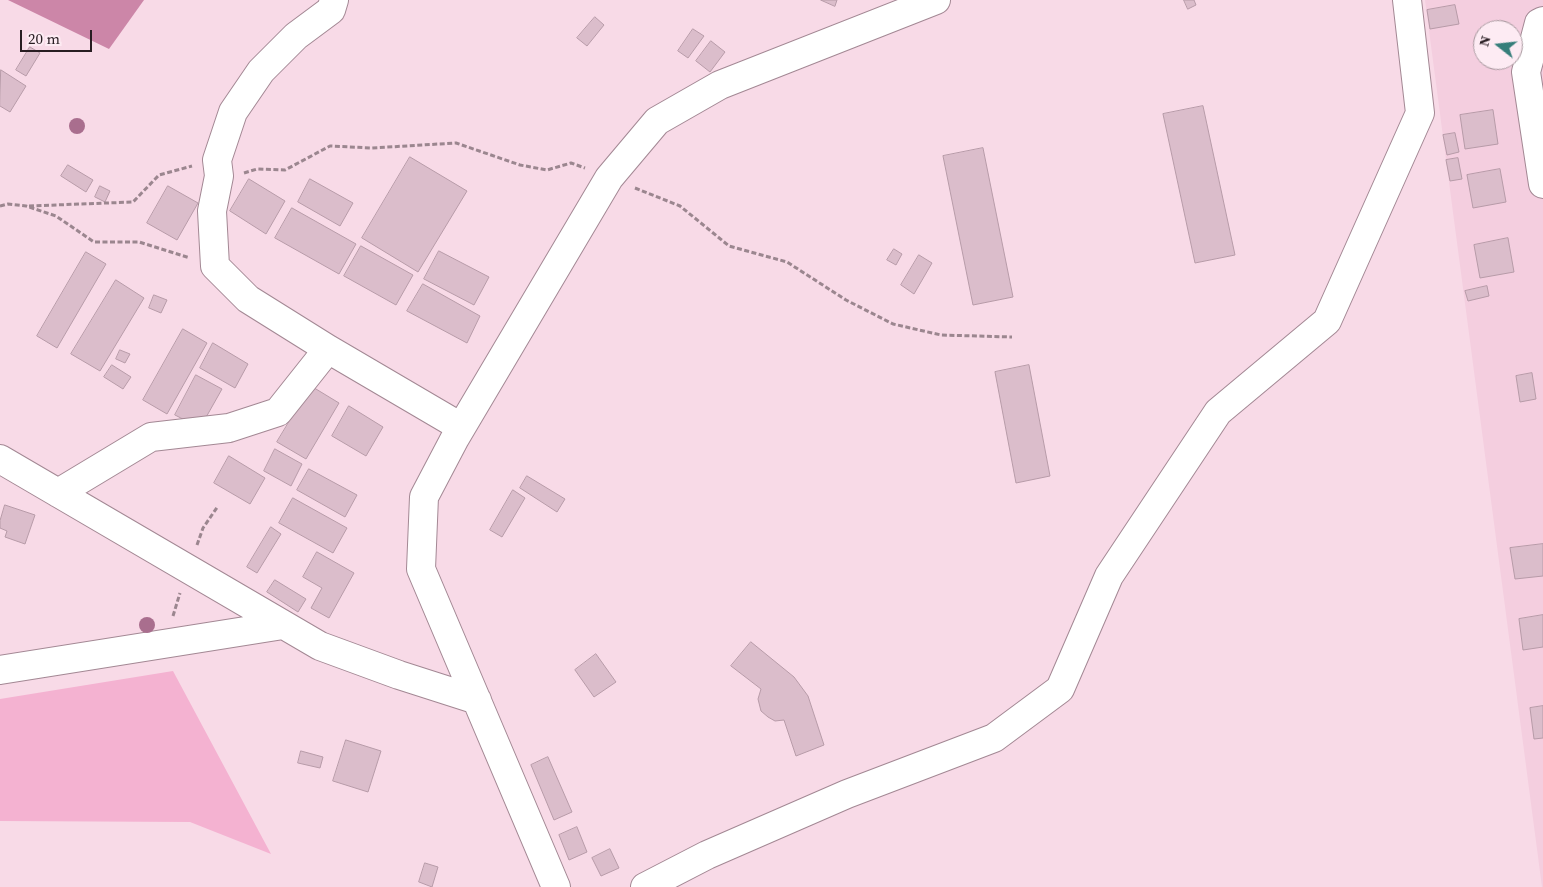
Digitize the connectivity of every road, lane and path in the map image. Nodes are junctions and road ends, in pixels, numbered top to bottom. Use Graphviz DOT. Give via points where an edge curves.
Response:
graph roads {
  1 [pos="334,0"];
  2 [pos="936,0"];
  3 [pos="1407,0"];
  4 [pos="1543,21"];
  5 [pos="218,168"];
  6 [pos="608,178"];
  7 [pos="1543,184"];
  8 [pos="0,206"];
  9 [pos="26,206"];
  10 [pos="215,266"];
  11 [pos="1012,337"];
  12 [pos="328,349"];
  13 [pos="461,427"];
  14 [pos="0,459"];
  15 [pos="58,493"];
  16 [pos="283,625"];
  17 [pos="0,670"];
  18 [pos="477,700"];
  19 [pos="556,887"];
  20 [pos="644,887"];
  1 -- 5 [label="street" via="330,10 296,36 260,71 233,112"];
  2 -- 6 [label="street" via="720,85 657,122"];
  3 -- 20 [label="street" via="1420,113 1327,321 1218,412 1110,576 1060,689 994,738 847,794 707,855"];
  4 -- 7 [label="street" via="1539,23 1526,72"];
  5 -- 6 [label="path" via="240,174 257,169 286,170 330,146 372,148 456,142 520,165 547,170 571,163"];
  5 -- 9 [label="path" via="159,175 133,202"];
  5 -- 10 [label="street" via="212,211"];
  6 -- 11 [label="path" via="680,206 729,246 787,262 846,300 893,324 941,334"];
  6 -- 13 [label="street"];
  8 -- 9 [label="path"];
  9 -- 10 [label="path" via="56,216 94,242 139,242"];
  10 -- 12 [label="street" via="248,298"];
  12 -- 13 [label="street"];
  12 -- 15 [label="street" via="278,412 229,428 151,437"];
  13 -- 18 [label="street" via="424,497 421,569"];
  14 -- 15 [label="street"];
  15 -- 16 [label="street"];
  16 -- 17 [label="street"];
  16 -- 18 [label="street" via="320,646 399,676"];
  18 -- 19 [label="street"];
}
